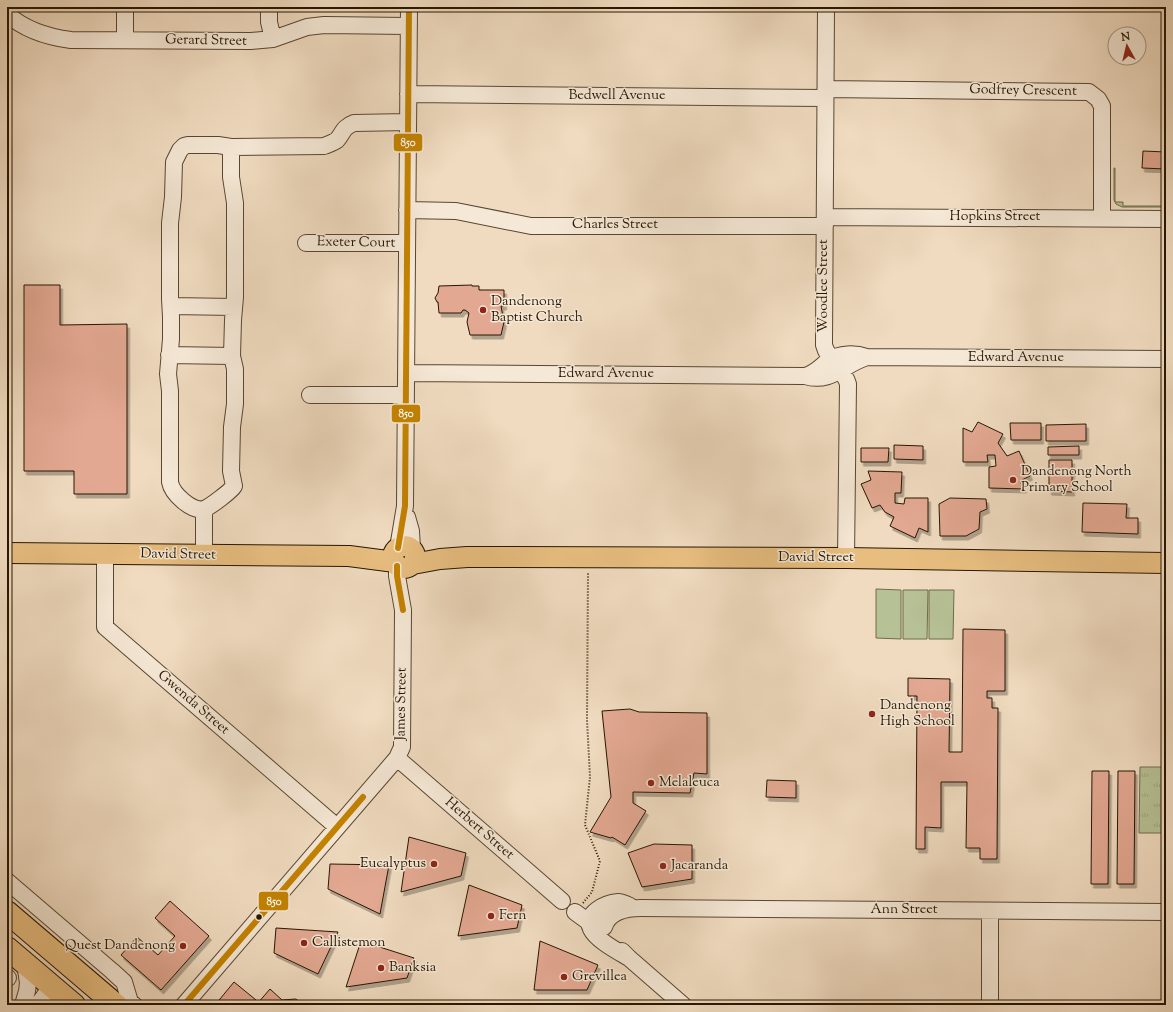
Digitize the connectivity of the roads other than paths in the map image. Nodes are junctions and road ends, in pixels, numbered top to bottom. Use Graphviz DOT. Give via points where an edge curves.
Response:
graph roads {
  1 [pos="125,7"];
  2 [pos="269,7"];
  3 [pos="409,7"];
  4 [pos="826,7"];
  5 [pos="7,14"];
  6 [pos="409,26"];
  7 [pos="273,39"];
  8 [pos="125,40"];
  9 [pos="825,93"];
  10 [pos="408,94"];
  11 [pos="408,122"];
  12 [pos="231,147"];
  13 [pos="407,210"];
  14 [pos="1102,218"];
  15 [pos="1166,219"];
  16 [pos="825,221"];
  17 [pos="306,242"];
  18 [pos="407,244"];
  19 [pos="170,306"];
  20 [pos="234,307"];
  21 [pos="169,355"];
  22 [pos="232,356"];
  23 [pos="1166,359"];
  24 [pos="835,365"];
  25 [pos="406,373"];
  26 [pos="310,395"];
  27 [pos="406,395"];
  28 [pos="200,509"];
  29 [pos="7,553"];
  30 [pos="105,554"];
  31 [pos="200,555"];
  32 [pos="404,557"];
  33 [pos="846,558"];
  34 [pos="1166,563"];
  35 [pos="397,758"];
  36 [pos="337,827"];
  37 [pos="7,881"];
  38 [pos="562,900"];
  39 [pos="990,911"];
  40 [pos="7,912"];
  41 [pos="575,912"];
  42 [pos="1166,912"];
  43 [pos="597,925"];
  44 [pos="36,936"];
  45 [pos="13,954"];
  46 [pos="63,997"];
  47 [pos="127,1004"];
  48 [pos="23,1005"];
  49 [pos="38,1005"];
  50 [pos="184,1005"];
  51 [pos="683,1005"];
  52 [pos="990,1005"];
  1 -- 8 [label="street"];
  2 -- 7 [label="street"];
  3 -- 6 [label="street, James Street"];
  4 -- 9 [label="street, Woodlee Street"];
  5 -- 8 [label="street, Gerard Street" via="24,26 56,38"];
  6 -- 7 [label="street, Gerard Street" via="324,25 307,27"];
  6 -- 10 [label="street, James Street"];
  7 -- 8 [label="street, Gerard Street"];
  9 -- 10 [label="street, Bedwell Avenue"];
  9 -- 14 [label="street, Godfrey Crescent" via="1089,92 1102,106"];
  9 -- 16 [label="street, Woodlee Street"];
  10 -- 11 [label="street, James Street"];
  11 -- 12 [label="street" via="354,123 343,130 336,140 324,146"];
  11 -- 13 [label="street, James Street"];
  12 -- 19 [label="street" via="188,145 176,156 170,223"];
  12 -- 20 [label="street" via="231,177 235,203"];
  13 -- 16 [label="street, Charles Street" via="456,210 531,226"];
  13 -- 18 [label="street, James Street"];
  14 -- 15 [label="street, Hopkins Street"];
  14 -- 16 [label="street, Hopkins Street"];
  16 -- 24 [label="street, Woodlee Street" via="824,345 825,351"];
  17 -- 18 [label="street, Exeter Court"];
  18 -- 25 [label="street, James Street"];
  19 -- 20 [label="street"];
  19 -- 21 [label="street"];
  20 -- 22 [label="street"];
  21 -- 22 [label="street"];
  21 -- 28 [label="street" via="170,485 179,497"];
  22 -- 28 [label="street" via="235,369 232,426 234,486"];
  23 -- 24 [label="street, Edward Avenue" via="867,357 853,363"];
  24 -- 25 [label="street, Edward Avenue" via="824,378 814,379 805,376"];
  24 -- 33 [label="street, Woodlee Street" via="848,387"];
  25 -- 27 [label="street, James Street"];
  26 -- 27 [label="street"];
  27 -- 32 [label="street, James Street"];
  28 -- 31 [label="street"];
  29 -- 30 [label="main road, David Street"];
  30 -- 31 [label="main road, David Street"];
  30 -- 36 [label="street, Gwenda Street" via="105,627"];
  31 -- 32 [label="main road, David Street"];
  32 -- 33 [label="main road, David Street"];
  32 -- 35 [label="street, James Street" via="402,747"];
  33 -- 34 [label="main road, David Street"];
  35 -- 36 [label="street, James Street"];
  35 -- 38 [label="street, Herbert Street"];
  36 -- 50 [label="street, James Street"];
  37 -- 47 [label="street" via="124,982"];
  39 -- 42 [label="street, Ann Street"];
  39 -- 43 [label="street, Ann Street" via="641,908 621,902 599,908 591,917"];
  39 -- 52 [label="street"];
  40 -- 44 [label="highway"];
  41 -- 43 [label="street"];
  43 -- 51 [label="street" via="629,958"];
  44 -- 46 [label="highway"];
  44 -- 47 [label="highway" via="100,990"];
  45 -- 46 [label="highway"];
  45 -- 48 [label="street" via="27,976 28,987"];
  46 -- 49 [label="street" via="49,988"];
}
